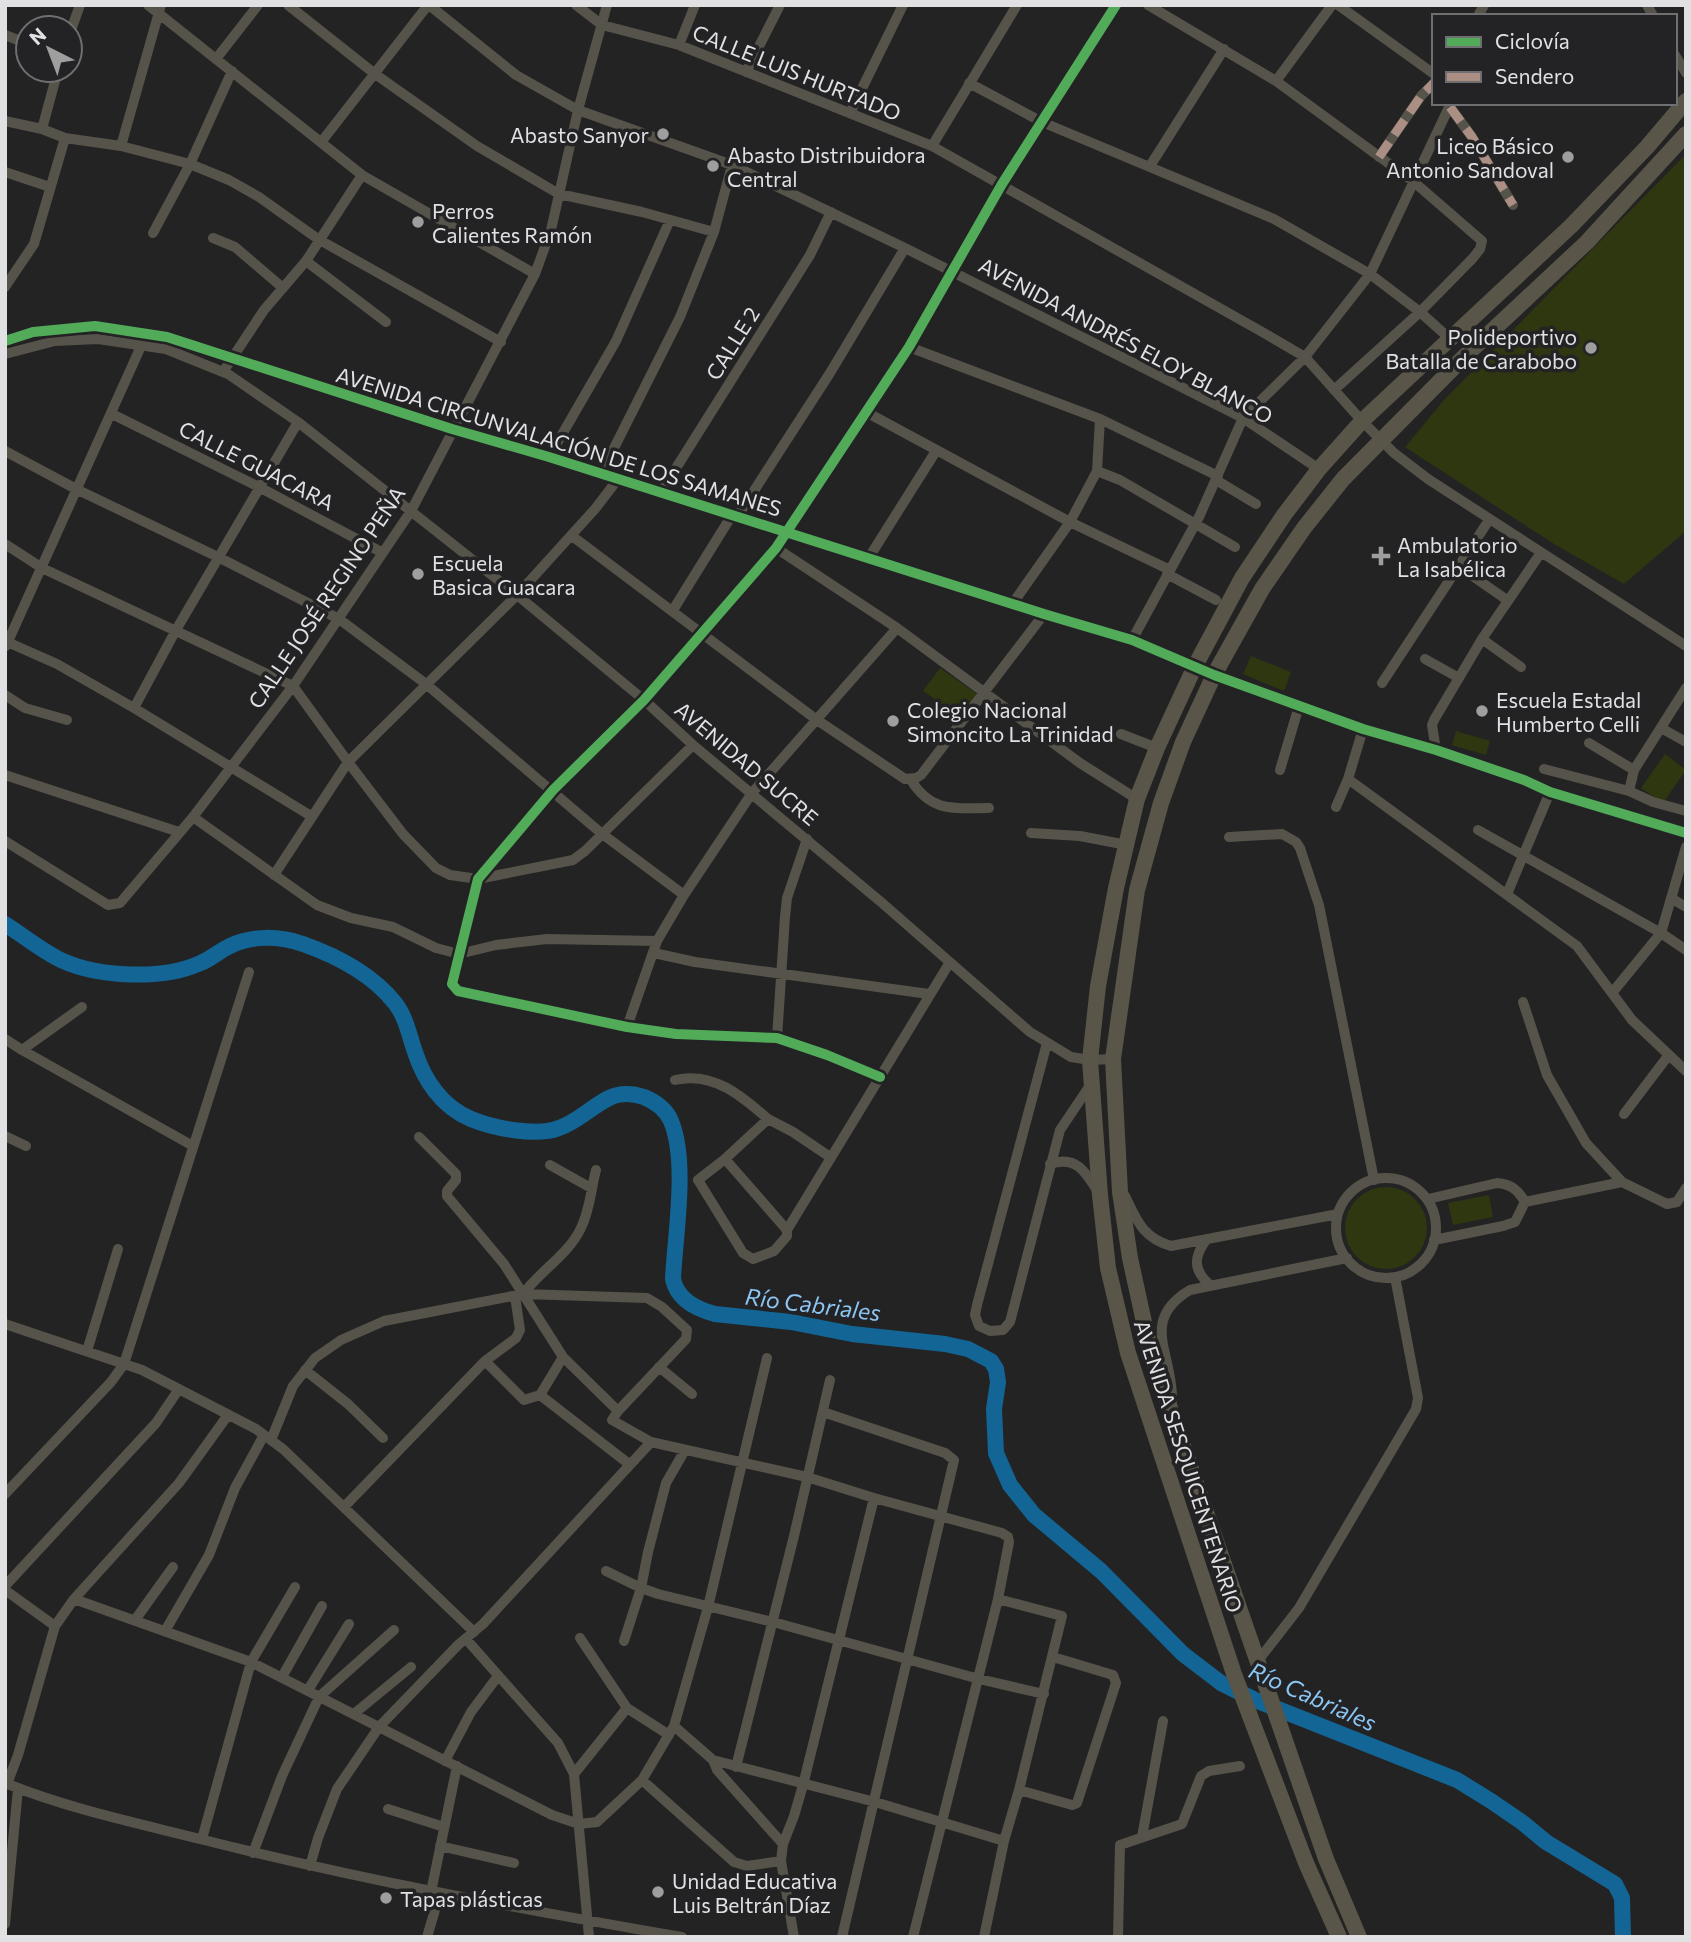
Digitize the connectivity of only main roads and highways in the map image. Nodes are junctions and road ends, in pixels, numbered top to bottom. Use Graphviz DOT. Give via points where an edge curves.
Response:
graph roads {
  1 [pos="1686,101"];
  2 [pos="1686,134"];
  3 [pos="1339,1937"];
  4 [pos="1359,1937"];
  1 -- 3 [label="main road, AVENIDA SESQUICENTENARIO" via="1571,226 1362,421 1284,515 1242,579 1157,748 1137,799 1116,888 1090,1060 1108,1268 1128,1353 1234,1674"];
  2 -- 4 [label="main road, AVENIDA SESQUICENTENARIO" via="1587,242 1343,479 1304,528 1262,589 1183,742 1138,890 1113,1059 1120,1186 1130,1258 1149,1345 1171,1411 1326,1858"];
}
